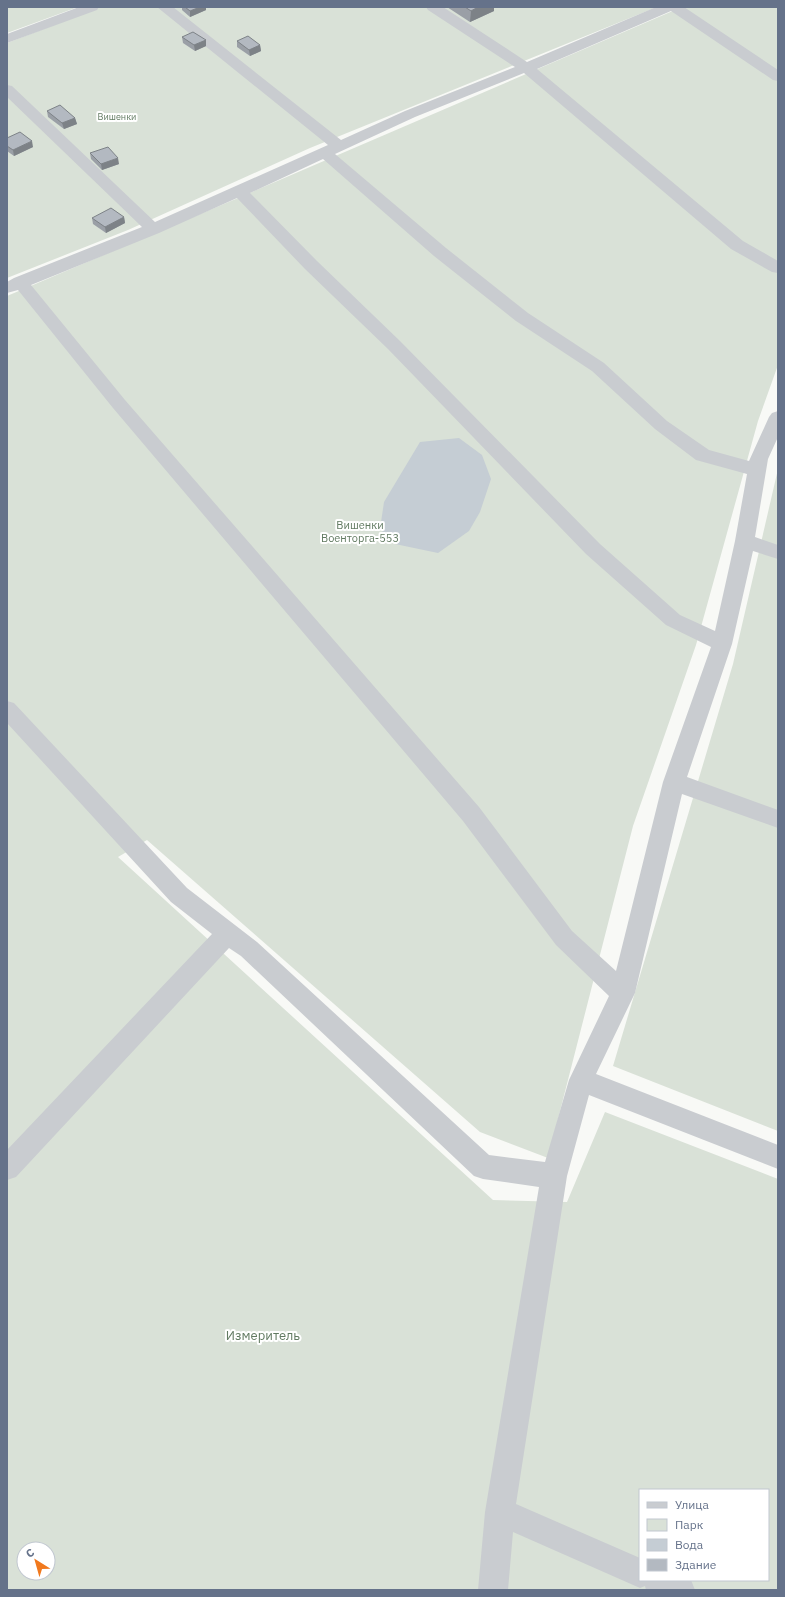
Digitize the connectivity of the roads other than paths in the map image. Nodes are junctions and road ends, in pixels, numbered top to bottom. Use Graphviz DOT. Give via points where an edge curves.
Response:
graph roads {
  1 [pos="92,7"];
  2 [pos="164,7"];
  3 [pos="433,7"];
  4 [pos="668,7"];
  5 [pos="675,7"];
  6 [pos="7,39"];
  7 [pos="527,68"];
  8 [pos="778,77"];
  9 [pos="7,89"];
  10 [pos="332,149"];
  11 [pos="240,192"];
  12 [pos="153,229"];
  13 [pos="778,268"];
  14 [pos="13,285"];
  15 [pos="778,416"];
  16 [pos="757,470"];
  17 [pos="745,542"];
  18 [pos="778,552"];
  19 [pos="722,644"];
  20 [pos="7,709"];
  21 [pos="674,782"];
  22 [pos="778,819"];
  23 [pos="228,933"];
  24 [pos="623,993"];
  25 [pos="582,1080"];
  26 [pos="778,1157"];
  27 [pos="7,1168"];
  28 [pos="554,1176"];
  29 [pos="500,1512"];
  30 [pos="639,1572"];
  31 [pos="659,1581"];
  32 [pos="493,1590"];
  33 [pos="680,1590"];
  1 -- 6 [label="lane"];
  2 -- 10 [label="lane"];
  3 -- 7 [label="lane"];
  4 -- 7 [label="lane"];
  5 -- 8 [label="lane"];
  7 -- 10 [label="lane" via="410,114"];
  7 -- 13 [label="lane" via="737,245"];
  9 -- 12 [label="lane"];
  10 -- 11 [label="lane"];
  10 -- 16 [label="lane" via="440,252 522,316 598,367 667,429 703,455"];
  11 -- 12 [label="lane"];
  11 -- 19 [label="lane" via="311,265 400,350 593,549 673,620"];
  12 -- 14 [label="lane"];
  14 -- 24 [label="lane" via="124,410 471,814 564,938"];
  15 -- 16 [label="lane" via="759,459"];
  16 -- 17 [label="lane"];
  17 -- 18 [label="lane"];
  17 -- 19 [label="lane"];
  19 -- 21 [label="lane"];
  20 -- 23 [label="lane" via="179,895"];
  21 -- 22 [label="lane"];
  21 -- 24 [label="lane"];
  23 -- 27 [label="lane"];
  23 -- 28 [label="lane" via="249,949 483,1167"];
  24 -- 25 [label="lane"];
  25 -- 26 [label="lane"];
  25 -- 28 [label="lane"];
  28 -- 29 [label="lane"];
  29 -- 30 [label="lane"];
  29 -- 32 [label="lane"];
  31 -- 33 [label="lane"];
}
